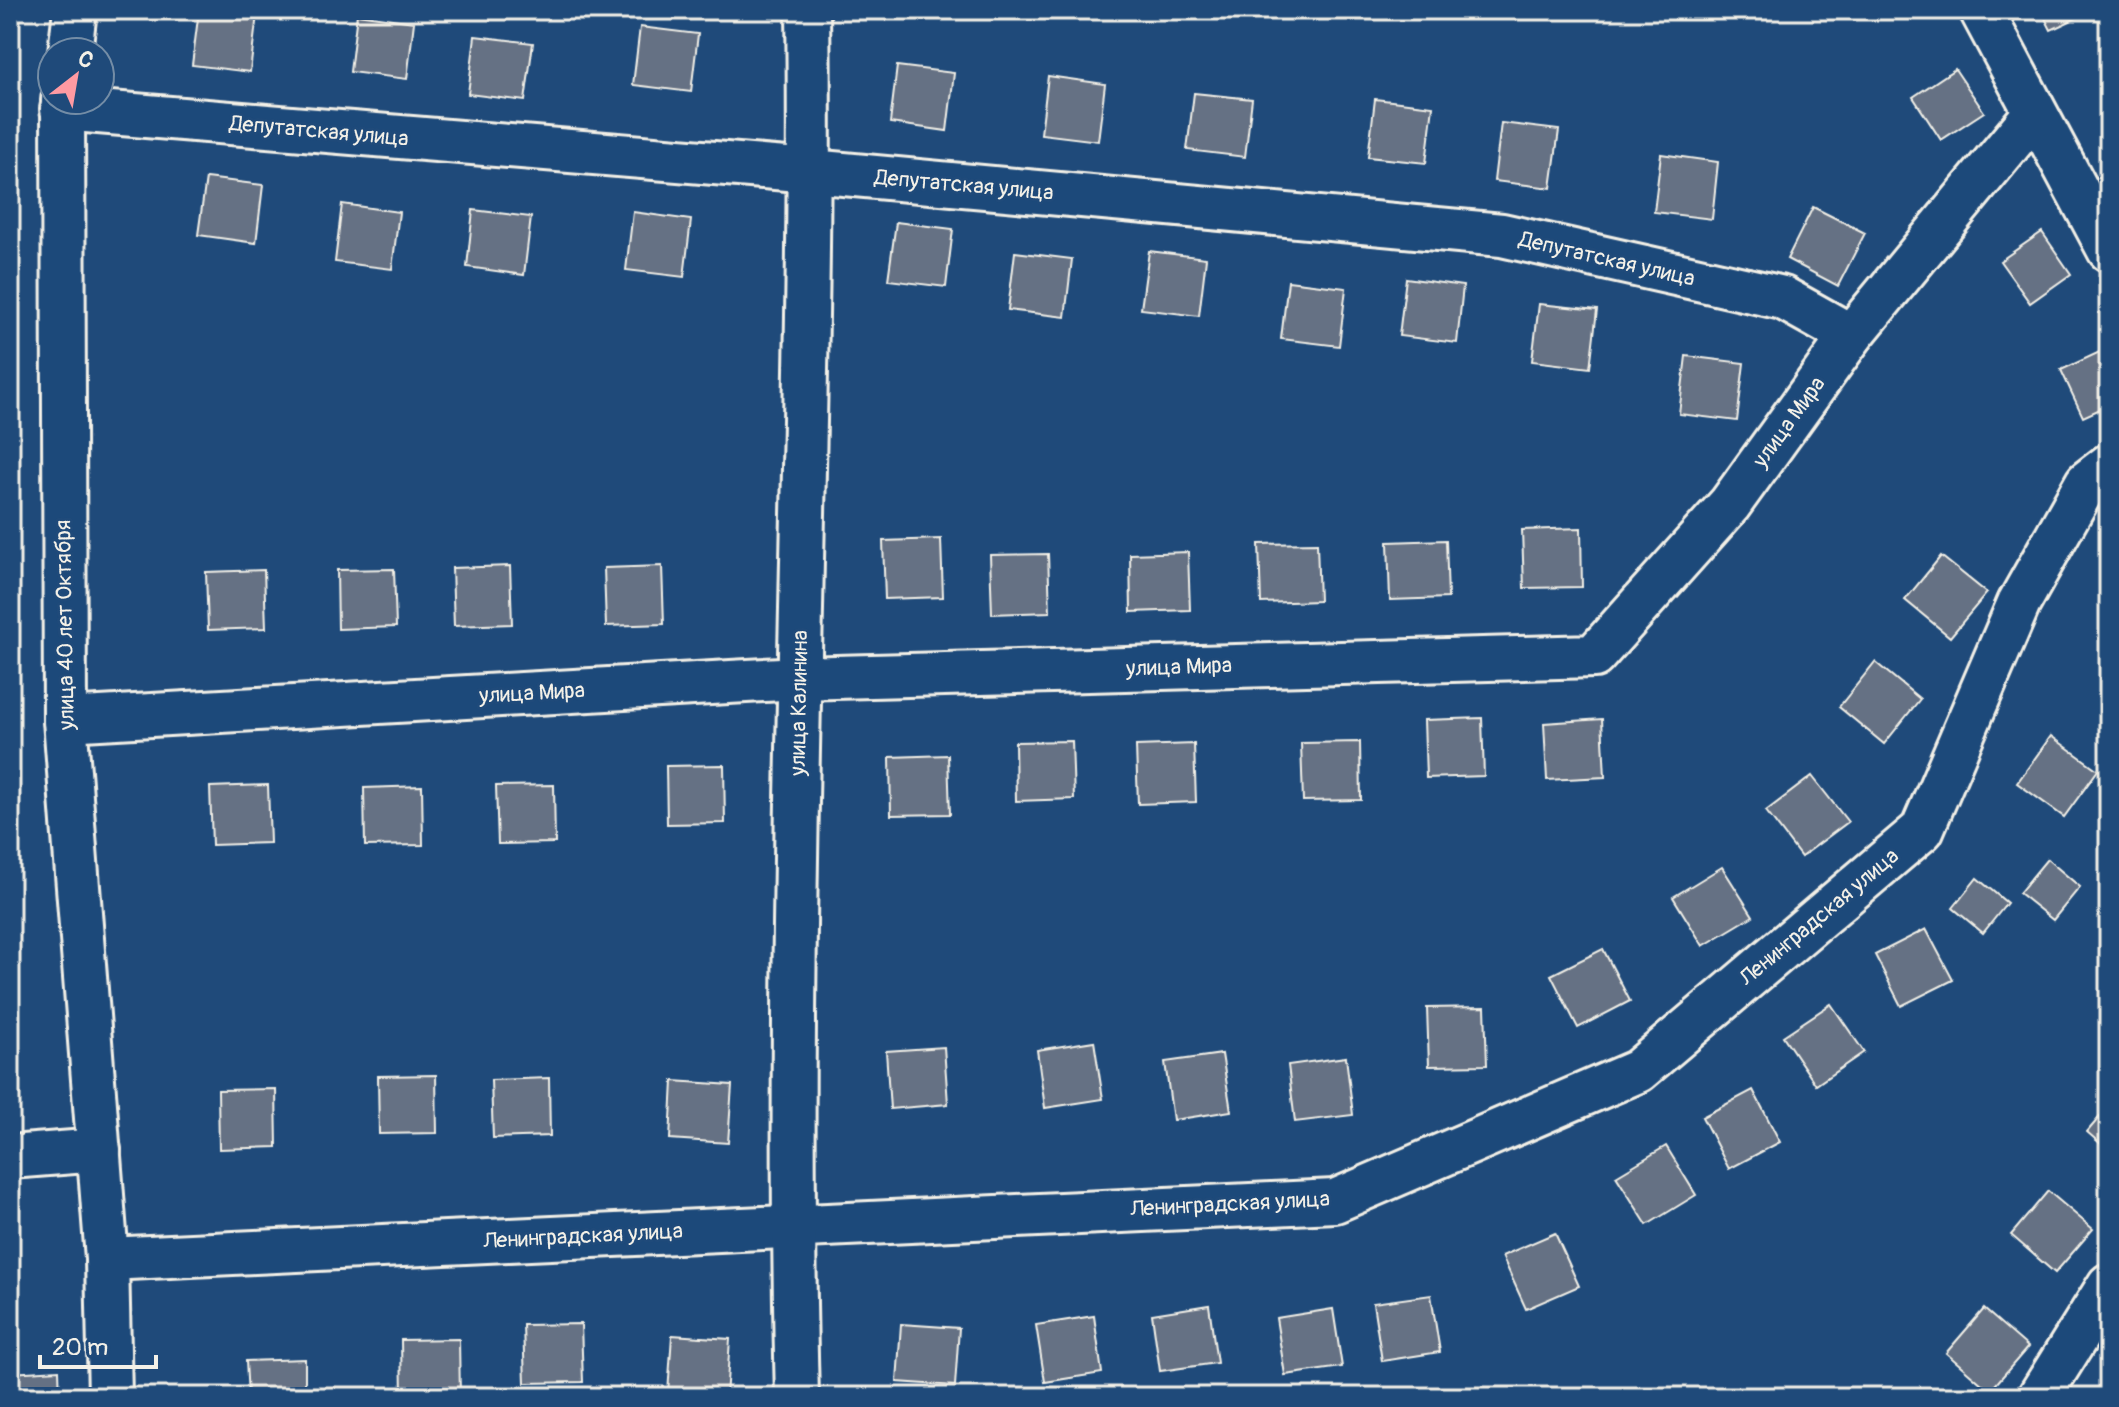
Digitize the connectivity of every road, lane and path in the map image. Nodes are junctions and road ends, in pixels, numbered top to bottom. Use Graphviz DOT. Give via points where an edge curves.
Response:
graph roads {
  1 [pos="75,10"];
  2 [pos="808,10"];
  3 [pos="1981,10"];
  4 [pos="72,36"];
  5 [pos="116,110"];
  6 [pos="2035,113"];
  7 [pos="63,116"];
  8 [pos="811,171"];
  9 [pos="2109,250"];
  10 [pos="1851,336"];
  11 [pos="2109,465"];
  12 [pos="799,678"];
  13 [pos="65,720"];
  14 [pos="99,1150"];
  15 [pos="10,1157"];
  16 [pos="793,1226"];
  17 [pos="107,1259"];
  18 [pos="2109,1285"];
  19 [pos="110,1397"];
  20 [pos="797,1397"];
  21 [pos="2039,1397"];
  1 -- 4 [label="street"];
  2 -- 8 [label="street, улица Калинина"];
  3 -- 6 [label="street"];
  5 -- 8 [label="street, Депутатская улица"];
  6 -- 9 [label="street"];
  6 -- 10 [label="street, улица Мира"];
  7 -- 13 [label="street, улица 40 лет Октября"];
  8 -- 10 [label="street, Депутатская улица" via="1502,235 1783,298"];
  8 -- 12 [label="street, улица Калинина"];
  10 -- 12 [label="street, улица Мира" via="1730,504 1594,656"];
  11 -- 16 [label="street, Ленинградская улица" via="2087,482 2019,603 1922,830 1638,1071 1335,1201"];
  12 -- 13 [label="street, улица Мира"];
  12 -- 16 [label="street, улица Калинина"];
  13 -- 14 [label="street, улица 40 лет Октября"];
  14 -- 15 [label="street"];
  14 -- 17 [label="street, улица 40 лет Октября"];
  16 -- 17 [label="street, Ленинградская улица"];
  16 -- 20 [label="street, улица Калинина"];
  17 -- 19 [label="street, улица 40 лет Октября"];
  18 -- 21 [label="street"];
}
